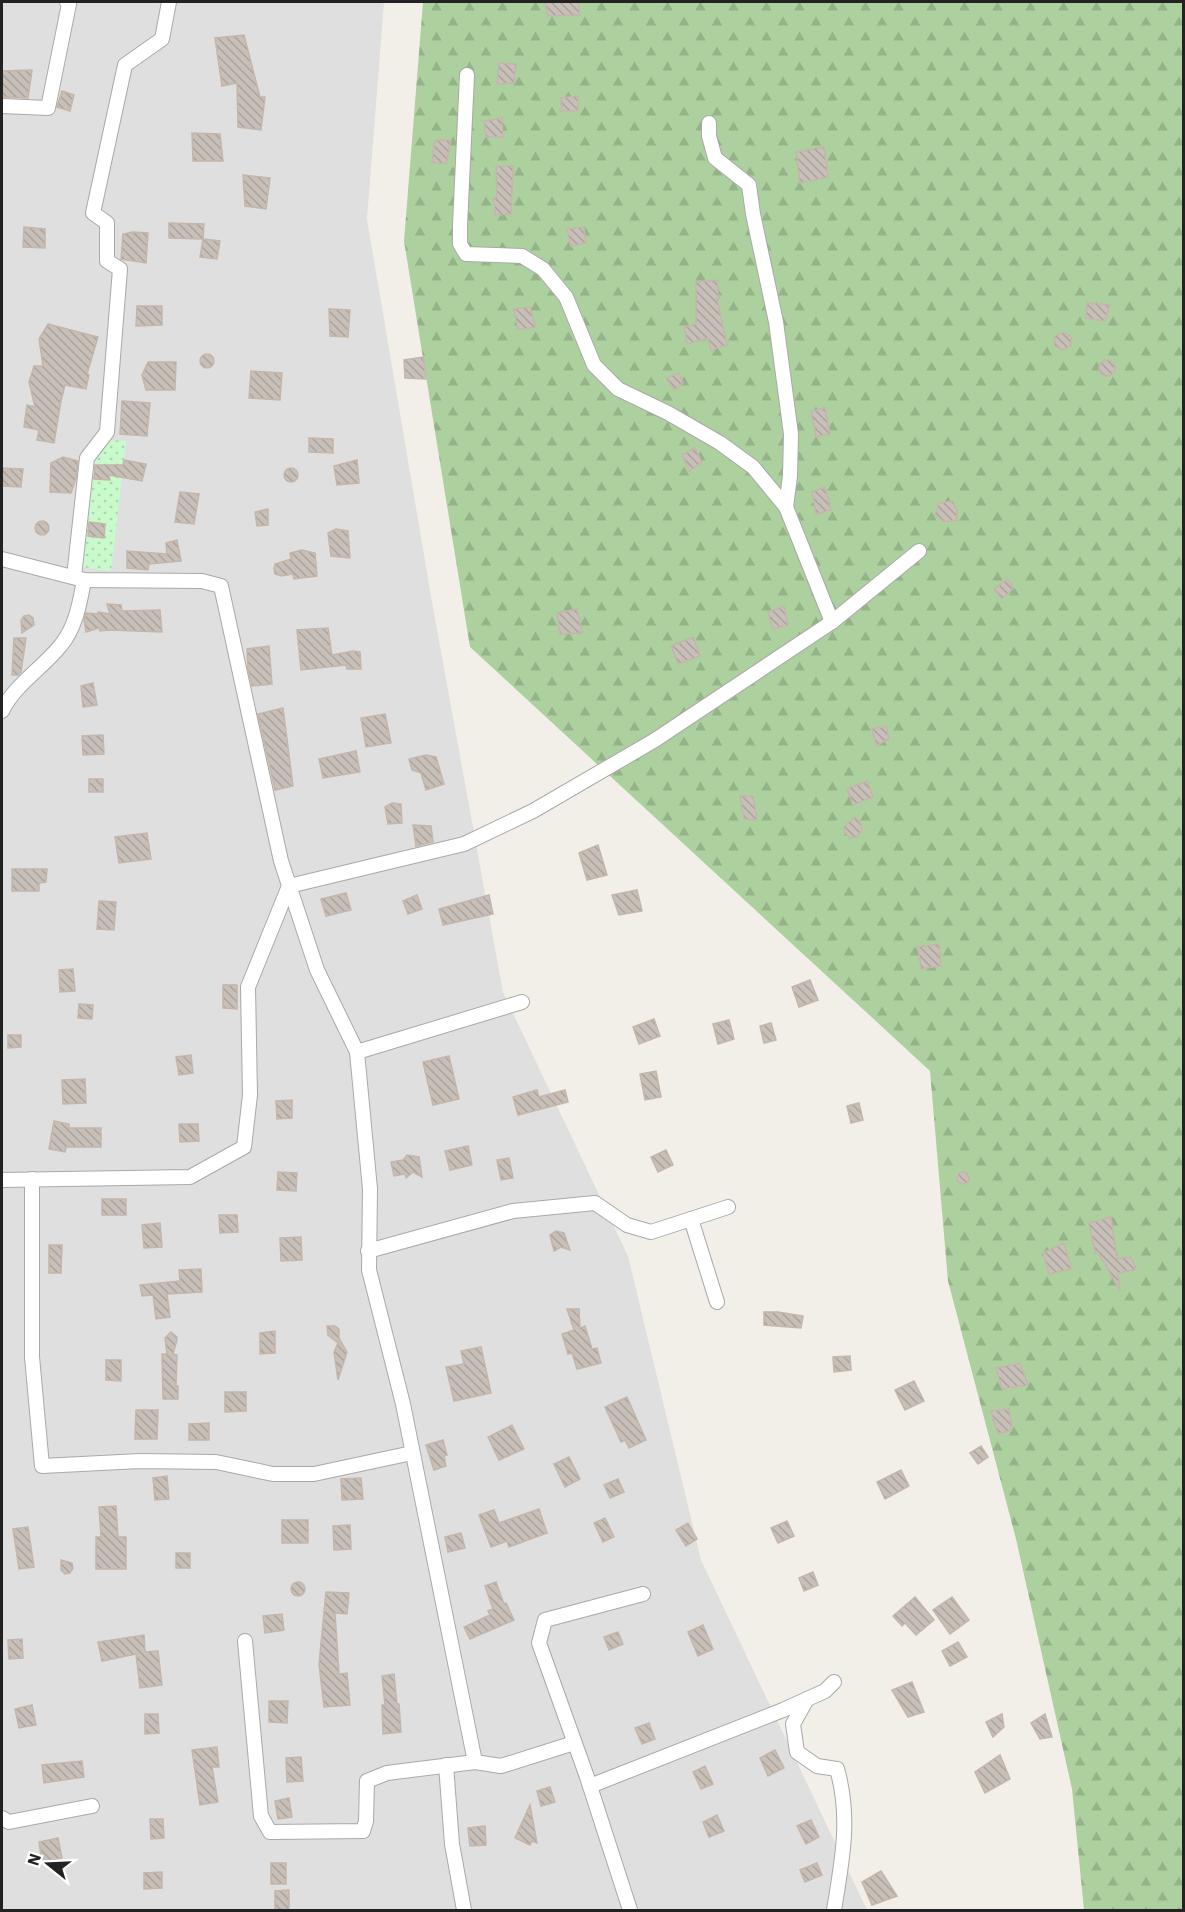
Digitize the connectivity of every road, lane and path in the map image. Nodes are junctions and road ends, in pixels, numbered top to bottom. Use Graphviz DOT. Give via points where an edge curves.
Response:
graph roads {
  1 [pos="67,2"];
  2 [pos="169,2"];
  3 [pos="467,75"];
  4 [pos="2,106"];
  5 [pos="709,123"];
  6 [pos="786,507"];
  7 [pos="919,551"];
  8 [pos="2,559"];
  9 [pos="79,579"];
  10 [pos="832,622"];
  11 [pos="2,711"];
  12 [pos="289,886"];
  13 [pos="522,1002"];
  14 [pos="357,1052"];
  15 [pos="32,1179"];
  16 [pos="2,1180"];
  17 [pos="728,1207"];
  18 [pos="691,1219"];
  19 [pos="368,1251"];
  20 [pos="717,1302"];
  21 [pos="412,1453"];
  22 [pos="643,1594"];
  23 [pos="245,1641"];
  24 [pos="834,1682"];
  25 [pos="807,1699"];
  26 [pos="574,1743"];
  27 [pos="475,1762"];
  28 [pos="446,1765"];
  29 [pos="590,1786"];
  30 [pos="92,1806"];
  31 [pos="2,1818"];
  32 [pos="464,1911"];
  33 [pos="630,1911"];
  34 [pos="834,1911"];
  1 -- 4 [label="street" via="48,108"];
  2 -- 9 [label="street" via="162,39 125,65 93,213 107,223 107,261 120,269 107,432 87,458"];
  3 -- 6 [label="street" via="460,225 460,244 466,254 522,256 543,269 566,297 594,365 618,389 720,443 753,467"];
  5 -- 6 [label="street" via="715,158 749,184 776,322 791,434"];
  6 -- 10 [label="street"];
  7 -- 10 [label="street"];
  8 -- 9 [label="street"];
  9 -- 11 [label="street" via="79,610 62,644 25,680"];
  9 -- 12 [label="street" via="202,581 221,586"];
  10 -- 12 [label="street" via="655,740 533,811 464,844"];
  12 -- 14 [label="street" via="317,970"];
  12 -- 15 [label="street" via="248,987 250,1095 244,1147 190,1177"];
  13 -- 14 [label="street"];
  14 -- 19 [label="street" via="370,1189"];
  15 -- 16 [label="street"];
  15 -- 21 [label="street" via="32,1357 42,1466 216,1462 273,1474 314,1474"];
  17 -- 18 [label="street"];
  18 -- 19 [label="street" via="651,1232 627,1226 595,1203 513,1211"];
  18 -- 20 [label="street"];
  19 -- 21 [label="street" via="369,1270"];
  21 -- 27 [label="street"];
  22 -- 26 [label="street" via="545,1620 539,1643"];
  23 -- 28 [label="street" via="261,1816 270,1832 363,1831 367,1781 387,1773"];
  24 -- 25 [label="street"];
  25 -- 29 [label="street"];
  25 -- 34 [label="street" via="794,1724 797,1752 817,1766 837,1769 843,1793 844,1850"];
  26 -- 27 [label="street" via="501,1766"];
  26 -- 29 [label="street"];
  27 -- 28 [label="street"];
  28 -- 32 [label="street" via="451,1834"];
  29 -- 33 [label="street"];
  30 -- 31 [label="street" via="9,1822"];
}
